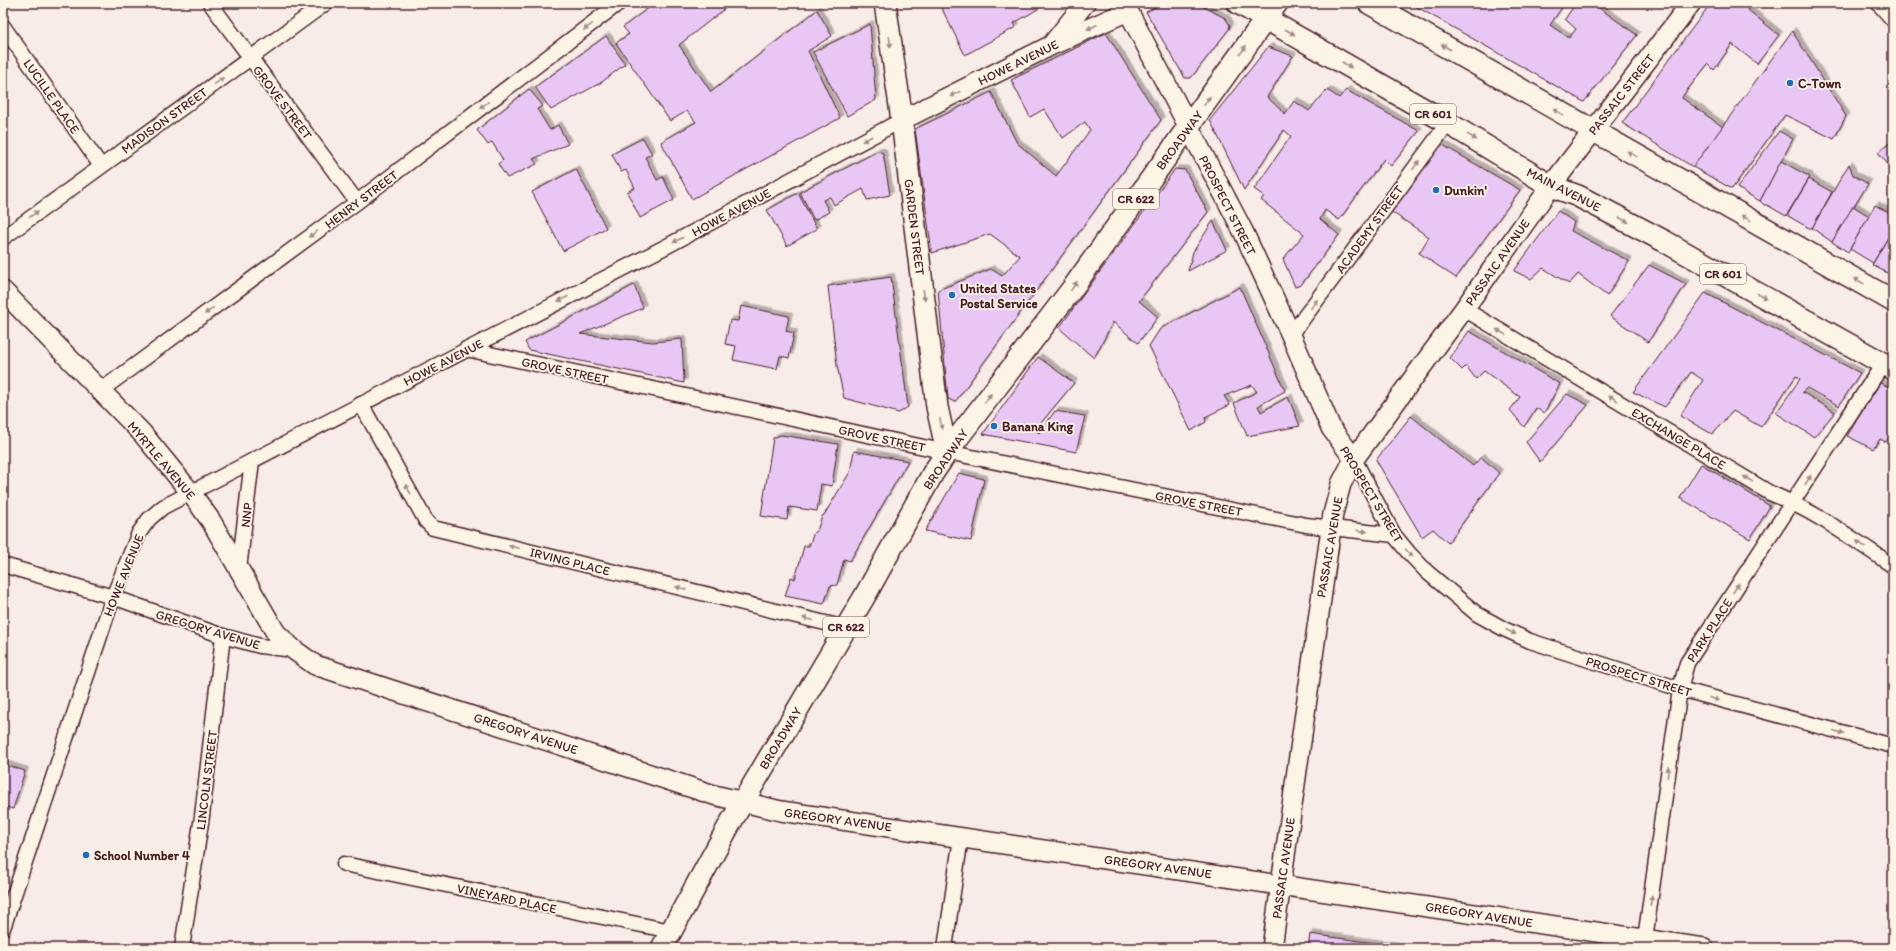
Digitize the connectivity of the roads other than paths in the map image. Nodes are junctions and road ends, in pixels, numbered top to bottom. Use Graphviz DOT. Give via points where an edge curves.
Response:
graph roads {
  1 [pos="210,3"];
  2 [pos="326,3"];
  3 [pos="619,3"];
  4 [pos="884,3"];
  5 [pos="1085,3"];
  6 [pos="1238,3"];
  7 [pos="1369,3"];
  8 [pos="1691,3"];
  9 [pos="1878,3"];
  10 [pos="1126,7"];
  11 [pos="1272,11"];
  12 [pos="1893,20"];
  13 [pos="3,26"];
  14 [pos="1052,44"];
  15 [pos="250,58"];
  16 [pos="902,120"];
  17 [pos="1448,122"];
  18 [pos="1188,127"];
  19 [pos="1592,131"];
  20 [pos="101,166"];
  21 [pos="1551,186"];
  22 [pos="357,202"];
  23 [pos="3,238"];
  24 [pos="3,291"];
  25 [pos="1893,301"];
  26 [pos="1464,309"];
  27 [pos="1291,335"];
  28 [pos="466,350"];
  29 [pos="1888,366"];
  30 [pos="100,391"];
  31 [pos="362,404"];
  32 [pos="947,452"];
  33 [pos="1354,459"];
  34 [pos="252,461"];
  35 [pos="191,493"];
  36 [pos="1793,502"];
  37 [pos="1331,527"];
  38 [pos="1394,535"];
  39 [pos="3,565"];
  40 [pos="1893,566"];
  41 [pos="239,569"];
  42 [pos="112,598"];
  43 [pos="846,628"];
  44 [pos="223,636"];
  45 [pos="294,650"];
  46 [pos="1680,689"];
  47 [pos="1893,746"];
  48 [pos="743,802"];
  49 [pos="960,838"];
  50 [pos="344,864"];
  51 [pos="1280,884"];
  52 [pos="3,928"];
  53 [pos="1645,939"];
  54 [pos="666,940"];
  55 [pos="182,948"];
  56 [pos="945,948"];
  57 [pos="1272,948"];
  58 [pos="1704,948"];
  1 -- 15 [label="street, GROVE STREET"];
  2 -- 15 [label="street, MADISON STREET"];
  3 -- 22 [label="street, HENRY STREET, one-way"];
  4 -- 16 [label="main road, GARDEN STREET, one-way"];
  5 -- 14 [label="street"];
  6 -- 11 [label="main road, MAIN AVENUE / CR 601"];
  19 -- 7 [label="main road, one-way"];
  8 -- 19 [label="street, PASSAIC STREET"];
  9 -- 12 [label="street"];
  10 -- 14 [label="street, HOWE AVENUE, one-way"];
  10 -- 18 [label="street, PROSPECT STREET"];
  11 -- 17 [label="main road, MAIN AVENUE / CR 601, one-way"];
  18 -- 11 [label="main road, BROADWAY / CR 622, one-way"];
  13 -- 20 [label="street, LUCILLE PLACE"];
  14 -- 16 [label="street, HOWE AVENUE, one-way"];
  20 -- 15 [label="street, MADISON STREET, one-way"];
  15 -- 22 [label="street, GROVE STREET"];
  16 -- 28 [label="street, HOWE AVENUE, one-way"];
  16 -- 32 [label="main road, GARDEN STREET, one-way" via="937,407"];
  17 -- 21 [label="main road, MAIN AVENUE / CR 601, one-way"];
  27 -- 17 [label="street, ACADEMY STREET, one-way"];
  18 -- 27 [label="street, PROSPECT STREET" via="1243,231"];
  32 -- 18 [label="main road, BROADWAY / CR 622, one-way" via="1072,289"];
  19 -- 21 [label="street, PASSAIC STREET"];
  25 -- 19 [label="main road, one-way"];
  23 -- 20 [label="street, MADISON STREET, one-way"];
  21 -- 26 [label="street, PASSAIC AVENUE"];
  21 -- 29 [label="main road, MAIN AVENUE / CR 601, one-way" via="1578,196 1664,241"];
  22 -- 30 [label="street, HENRY STREET, one-way"];
  24 -- 30 [label="street, MYRTLE AVENUE"];
  26 -- 33 [label="street, PASSAIC AVENUE"];
  36 -- 26 [label="street, EXCHANGE PLACE, one-way" via="1770,493"];
  27 -- 33 [label="street, PROSPECT STREET" via="1331,428"];
  28 -- 31 [label="street, HOWE AVENUE"];
  28 -- 32 [label="street, GROVE STREET"];
  36 -- 29 [label="street, PARK PLACE, one-way"];
  30 -- 35 [label="street, MYRTLE AVENUE" via="142,433"];
  31 -- 34 [label="street, HOWE AVENUE"];
  43 -- 31 [label="street, IRVING PLACE, one-way" via="432,528"];
  32 -- 37 [label="street, GROVE STREET" via="1306,525"];
  32 -- 43 [label="main road, BROADWAY / CR 622"];
  33 -- 37 [label="street, PASSAIC AVENUE" via="1341,484"];
  33 -- 38 [label="street, PROSPECT STREET"];
  34 -- 35 [label="street, HOWE AVENUE"];
  34 -- 41 [label="street, NNP"];
  35 -- 41 [label="street, MYRTLE AVENUE"];
  35 -- 42 [label="street, HOWE AVENUE" via="163,507 148,519 139,533"];
  40 -- 36 [label="street, EXCHANGE PLACE, one-way" via="1822,518"];
  46 -- 36 [label="street, PARK PLACE, one-way" via="1687,663"];
  37 -- 38 [label="street, GROVE STREET, one-way"];
  37 -- 51 [label="street, PASSAIC AVENUE"];
  38 -- 46 [label="street, PROSPECT STREET, one-way" via="1427,572 1477,614 1504,629 1530,641"];
  39 -- 42 [label="street, GREGORY AVENUE"];
  41 -- 45 [label="street, MYRTLE AVENUE" via="276,633"];
  42 -- 44 [label="street, GREGORY AVENUE"];
  42 -- 52 [label="street, HOWE AVENUE"];
  43 -- 48 [label="main road, BROADWAY / CR 622"];
  44 -- 45 [label="street, GREGORY AVENUE" via="260,646"];
  44 -- 55 [label="street, LINCOLN STREET" via="202,816"];
  45 -- 48 [label="street, GREGORY AVENUE" via="315,665 707,793"];
  46 -- 47 [label="street, PROSPECT STREET, one-way"];
  53 -- 46 [label="street, PARK PLACE, one-way"];
  48 -- 49 [label="street, GREGORY AVENUE" via="781,811"];
  48 -- 54 [label="main road, BROADWAY / CR 622"];
  49 -- 51 [label="street, GREGORY AVENUE"];
  49 -- 56 [label="street"];
  50 -- 54 [label="street, VINEYARD PLACE"];
  51 -- 53 [label="street, GREGORY AVENUE"];
  51 -- 57 [label="street, PASSAIC AVENUE"];
  53 -- 58 [label="street, GREGORY AVENUE"];
}
